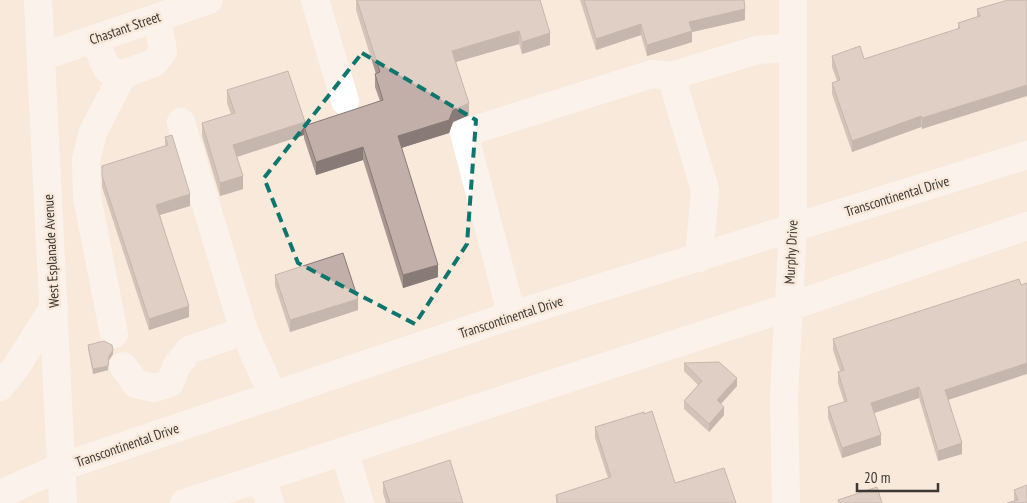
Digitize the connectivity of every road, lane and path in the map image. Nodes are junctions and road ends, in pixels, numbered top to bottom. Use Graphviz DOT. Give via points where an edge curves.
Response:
graph roads {
  1 [pos="38,0"];
  2 [pos="209,0"];
  3 [pos="315,0"];
  4 [pos="793,0"];
  5 [pos="157,18"];
  6 [pos="94,39"];
  7 [pos="793,47"];
  8 [pos="41,57"];
  9 [pos="123,74"];
  10 [pos="671,76"];
  11 [pos="345,101"];
  12 [pos="180,122"];
  13 [pos="1027,155"];
  14 [pos="1027,226"];
  15 [pos="793,228"];
  16 [pos="698,258"];
  17 [pos="54,307"];
  18 [pos="788,307"];
  19 [pos="512,316"];
  20 [pos="244,331"];
  21 [pos="114,334"];
  22 [pos="123,366"];
  23 [pos="0,387"];
  24 [pos="272,396"];
  25 [pos="344,451"];
  26 [pos="61,467"];
  27 [pos="266,490"];
  28 [pos="0,494"];
  29 [pos="63,503"];
  30 [pos="184,503"];
  31 [pos="360,503"];
  32 [pos="786,503"];
  1 -- 8 [label="street, West Esplanade Avenue"];
  2 -- 5 [label="street, Chastant Street"];
  3 -- 11 [label="street"];
  4 -- 7 [label="street, Murphy Drive"];
  5 -- 6 [label="street, Chastant Street"];
  5 -- 9 [label="street" via="163,51 154,63"];
  6 -- 8 [label="street, Chastant Street"];
  6 -- 9 [label="street" via="107,69"];
  7 -- 10 [label="street" via="758,50"];
  7 -- 15 [label="street, Murphy Drive"];
  8 -- 17 [label="street, West Esplanade Avenue"];
  9 -- 21 [label="street" via="93,132 86,160 87,198"];
  10 -- 16 [label="street" via="705,190"];
  10 -- 19 [label="street" via="652,74 464,133"];
  12 -- 20 [label="street"];
  13 -- 15 [label="street, Transcontinental Drive"];
  14 -- 18 [label="street"];
  15 -- 16 [label="street, Transcontinental Drive"];
  15 -- 18 [label="street, Murphy Drive"];
  16 -- 19 [label="street, Transcontinental Drive"];
  17 -- 23 [label="street"];
  17 -- 26 [label="street, West Esplanade Avenue"];
  18 -- 25 [label="street"];
  18 -- 32 [label="street, Murphy Drive" via="784,396"];
  19 -- 24 [label="street, Transcontinental Drive"];
  20 -- 22 [label="street" via="189,350 176,367 170,383 154,388 136,384"];
  20 -- 24 [label="street"];
  24 -- 26 [label="street, Transcontinental Drive"];
  25 -- 27 [label="street"];
  25 -- 31 [label="street"];
  26 -- 28 [label="street, Transcontinental Drive"];
  26 -- 29 [label="street, West Esplanade Avenue"];
  27 -- 30 [label="street"];
}
